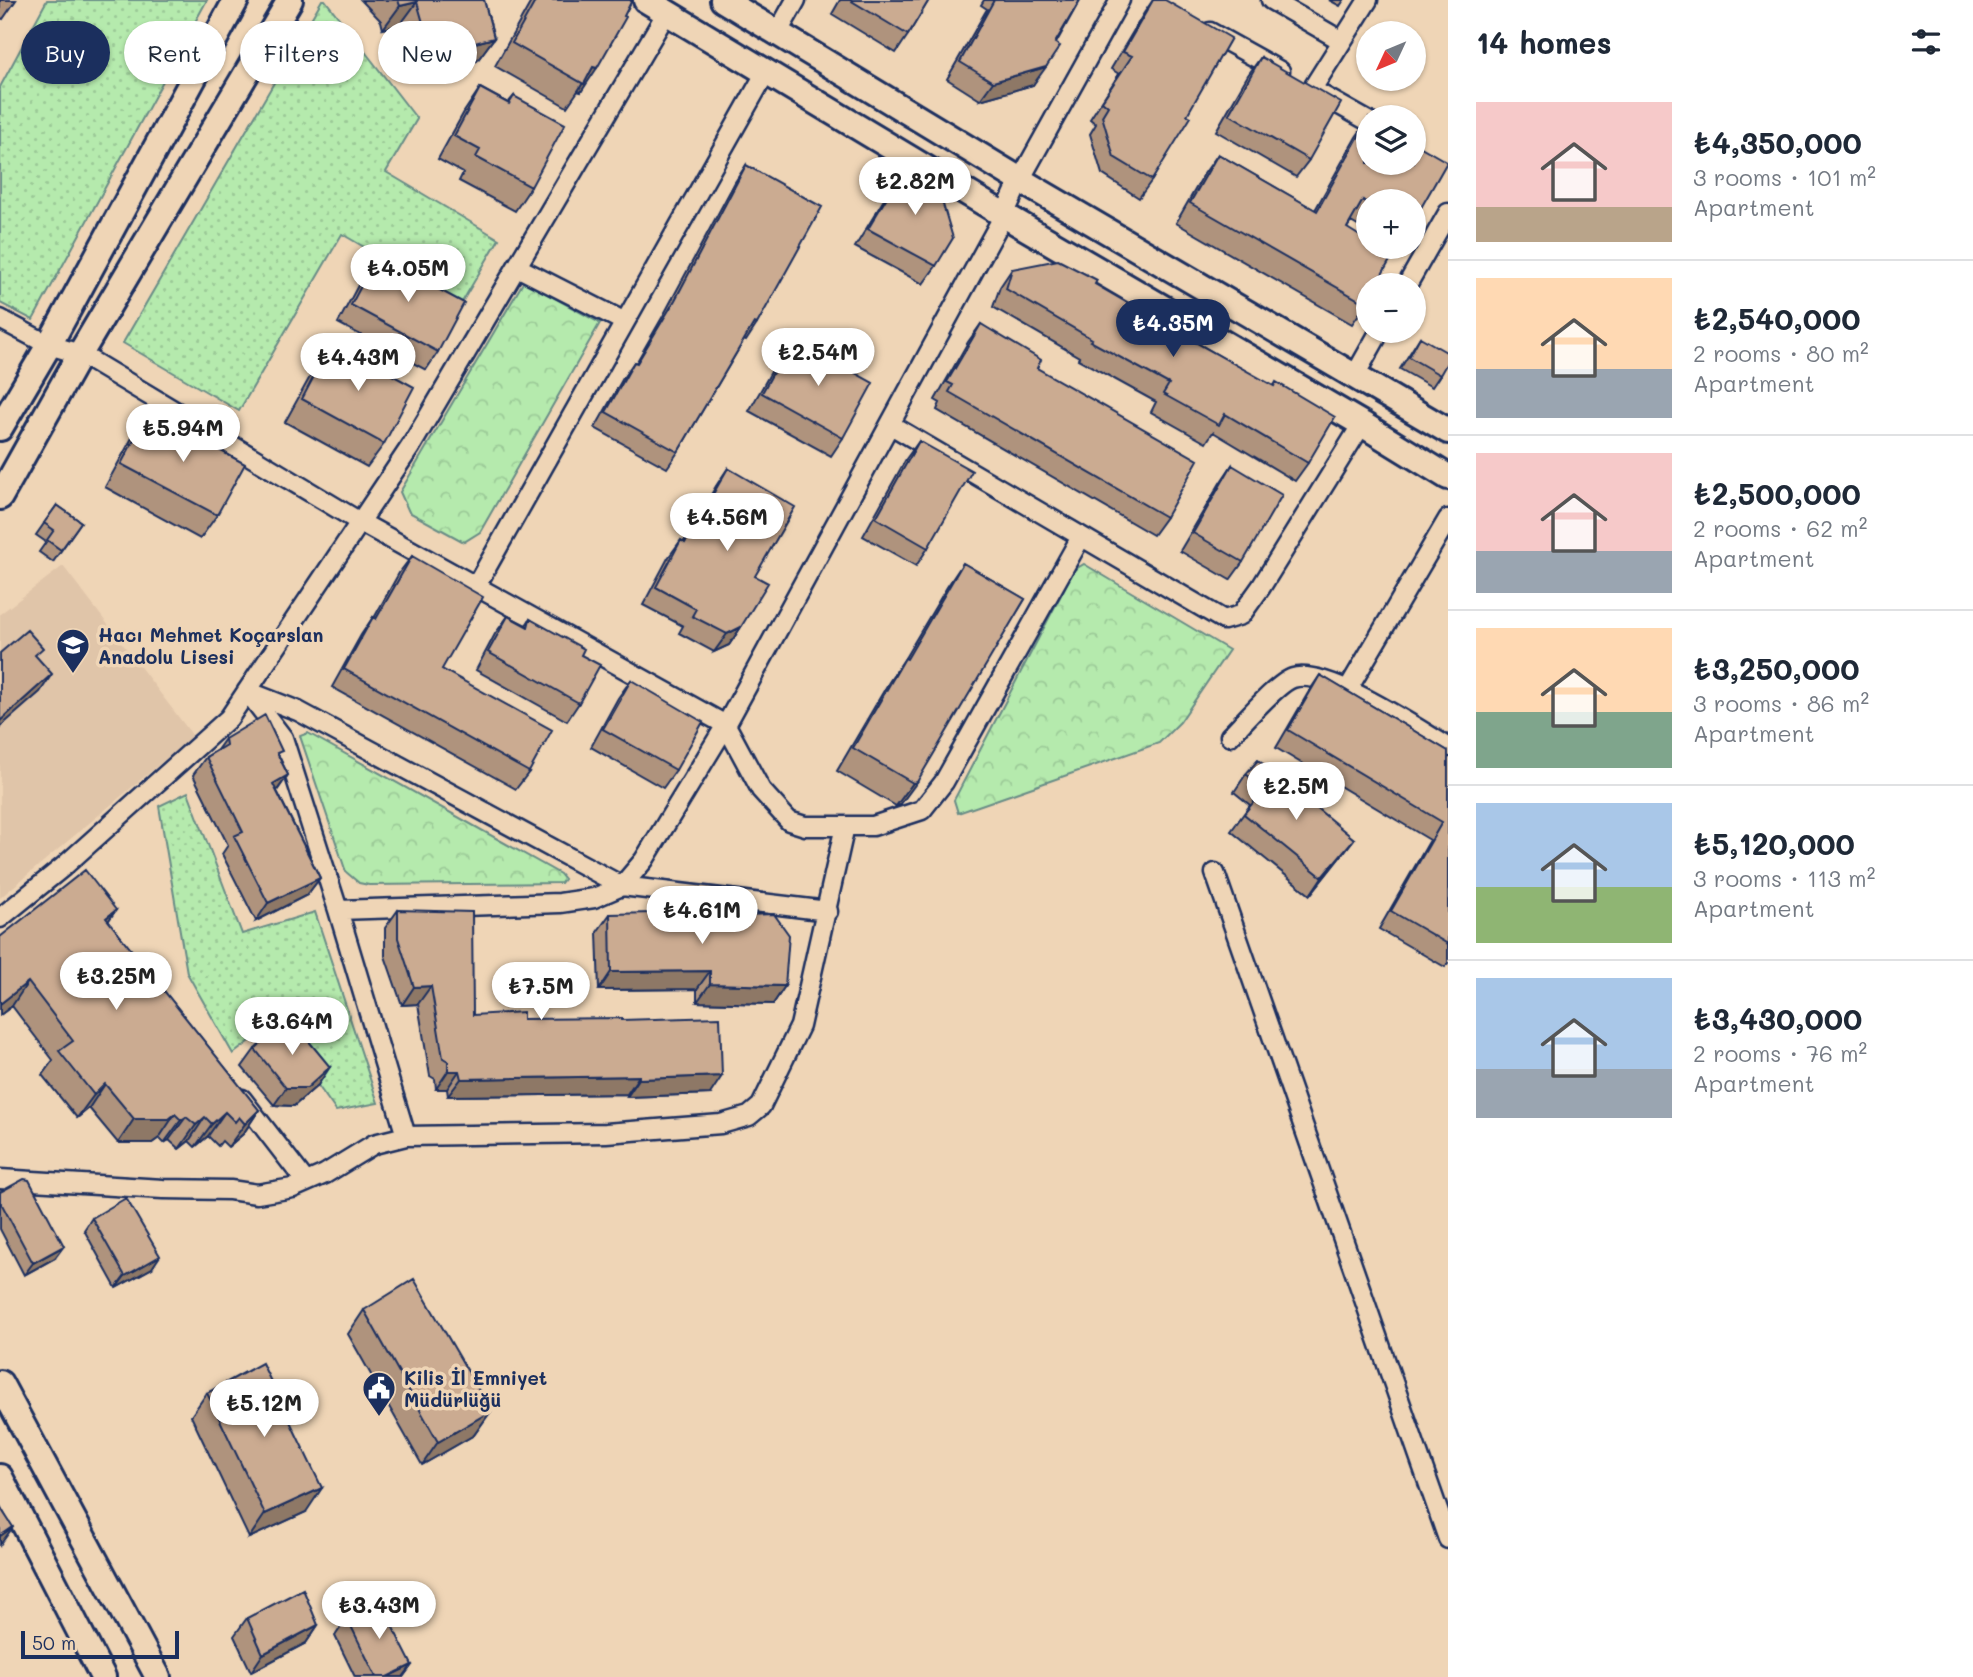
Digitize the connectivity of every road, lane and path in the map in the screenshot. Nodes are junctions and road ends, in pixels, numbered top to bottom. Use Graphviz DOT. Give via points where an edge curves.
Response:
graph roads {
  1 [pos="236,0"];
  2 [pos="723,0"];
  3 [pos="796,0"];
  4 [pos="1120,0"];
  5 [pos="1271,0"];
  6 [pos="1368,0"];
  7 [pos="292,2"];
  8 [pos="656,6"];
  9 [pos="1191,21"];
  10 [pos="778,32"];
  11 [pos="1342,41"];
  12 [pos="766,72"];
  13 [pos="1312,89"];
  14 [pos="1356,114"];
  15 [pos="1020,180"];
  16 [pos="1448,213"];
  17 [pos="1004,215"];
  18 [pos="517,267"];
  19 [pos="1413,273"];
  20 [pos="0,319"];
  21 [pos="625,322"];
  22 [pos="1373,343"];
  23 [pos="48,345"];
  24 [pos="80,354"];
  25 [pos="1354,377"];
  26 [pos="1362,424"];
  27 [pos="891,425"];
  28 [pos="0,428"];
  29 [pos="1448,431"];
  30 [pos="1448,477"];
  31 [pos="0,498"];
  32 [pos="1448,519"];
  33 [pos="360,522"];
  34 [pos="1081,537"];
  35 [pos="475,586"];
  36 [pos="1348,688"];
  37 [pos="247,691"];
  38 [pos="726,725"];
  39 [pos="1230,736"];
  40 [pos="1448,747"];
  41 [pos="845,826"];
  42 [pos="1215,873"];
  43 [pos="622,886"];
  44 [pos="338,910"];
  45 [pos="828,911"];
  46 [pos="0,918"];
  47 [pos="231,1084"];
  48 [pos="406,1136"];
  49 [pos="0,1179"];
  50 [pos="306,1182"];
  51 [pos="0,1383"];
  52 [pos="0,1477"];
  53 [pos="1448,1539"];
  54 [pos="103,1677"];
  55 [pos="158,1677"];
  1 -- 23 [label="street"];
  2 -- 10 [label="street"];
  3 -- 10 [label="street"];
  4 -- 15 [label="street"];
  5 -- 11 [label="street"];
  6 -- 11 [label="street"];
  7 -- 24 [label="street"];
  8 -- 12 [label="street"];
  8 -- 18 [label="street"];
  9 -- 13 [label="street"];
  10 -- 15 [label="street"];
  11 -- 13 [label="street"];
  12 -- 17 [label="street"];
  12 -- 21 [label="street"];
  13 -- 14 [label="street"];
  15 -- 17 [label="street"];
  15 -- 25 [label="street"];
  16 -- 19 [label="street"];
  17 -- 26 [label="street"];
  17 -- 27 [label="street"];
  18 -- 21 [label="street"];
  18 -- 33 [label="street" via="411,446"];
  20 -- 23 [label="street"];
  21 -- 35 [label="street"];
  22 -- 25 [label="street"];
  23 -- 24 [label="street"];
  23 -- 28 [label="street"];
  24 -- 31 [label="street"];
  24 -- 33 [label="street"];
  25 -- 29 [label="street"];
  26 -- 30 [label="street"];
  26 -- 34 [label="street" via="1241,615 1224,620"];
  27 -- 34 [label="street"];
  27 -- 38 [label="street"];
  32 -- 36 [label="street"];
  33 -- 35 [label="street"];
  33 -- 37 [label="street"];
  34 -- 41 [label="street" via="944,782 922,810 873,826"];
  35 -- 38 [label="street"];
  36 -- 39 [label="street" via="1293,678"];
  36 -- 40 [label="street"];
  37 -- 43 [label="street" via="298,711"];
  37 -- 44 [label="street" via="283,738"];
  37 -- 46 [label="street" via="229,718 67,873"];
  38 -- 41 [label="street" via="761,790 789,821 806,827"];
  38 -- 43 [label="street" via="644,860"];
  41 -- 45 [label="street"];
  42 -- 53 [label="street"];
  43 -- 44 [label="street" via="594,898 560,903"];
  43 -- 45 [label="street"];
  44 -- 48 [label="street"];
  45 -- 48 [label="street" via="800,1026 761,1106 749,1116 721,1124 606,1133"];
  47 -- 50 [label="street"];
  48 -- 50 [label="street" via="374,1144"];
  49 -- 50 [label="street" via="257,1194"];
  51 -- 55 [label="street"];
  52 -- 54 [label="street"];
}
